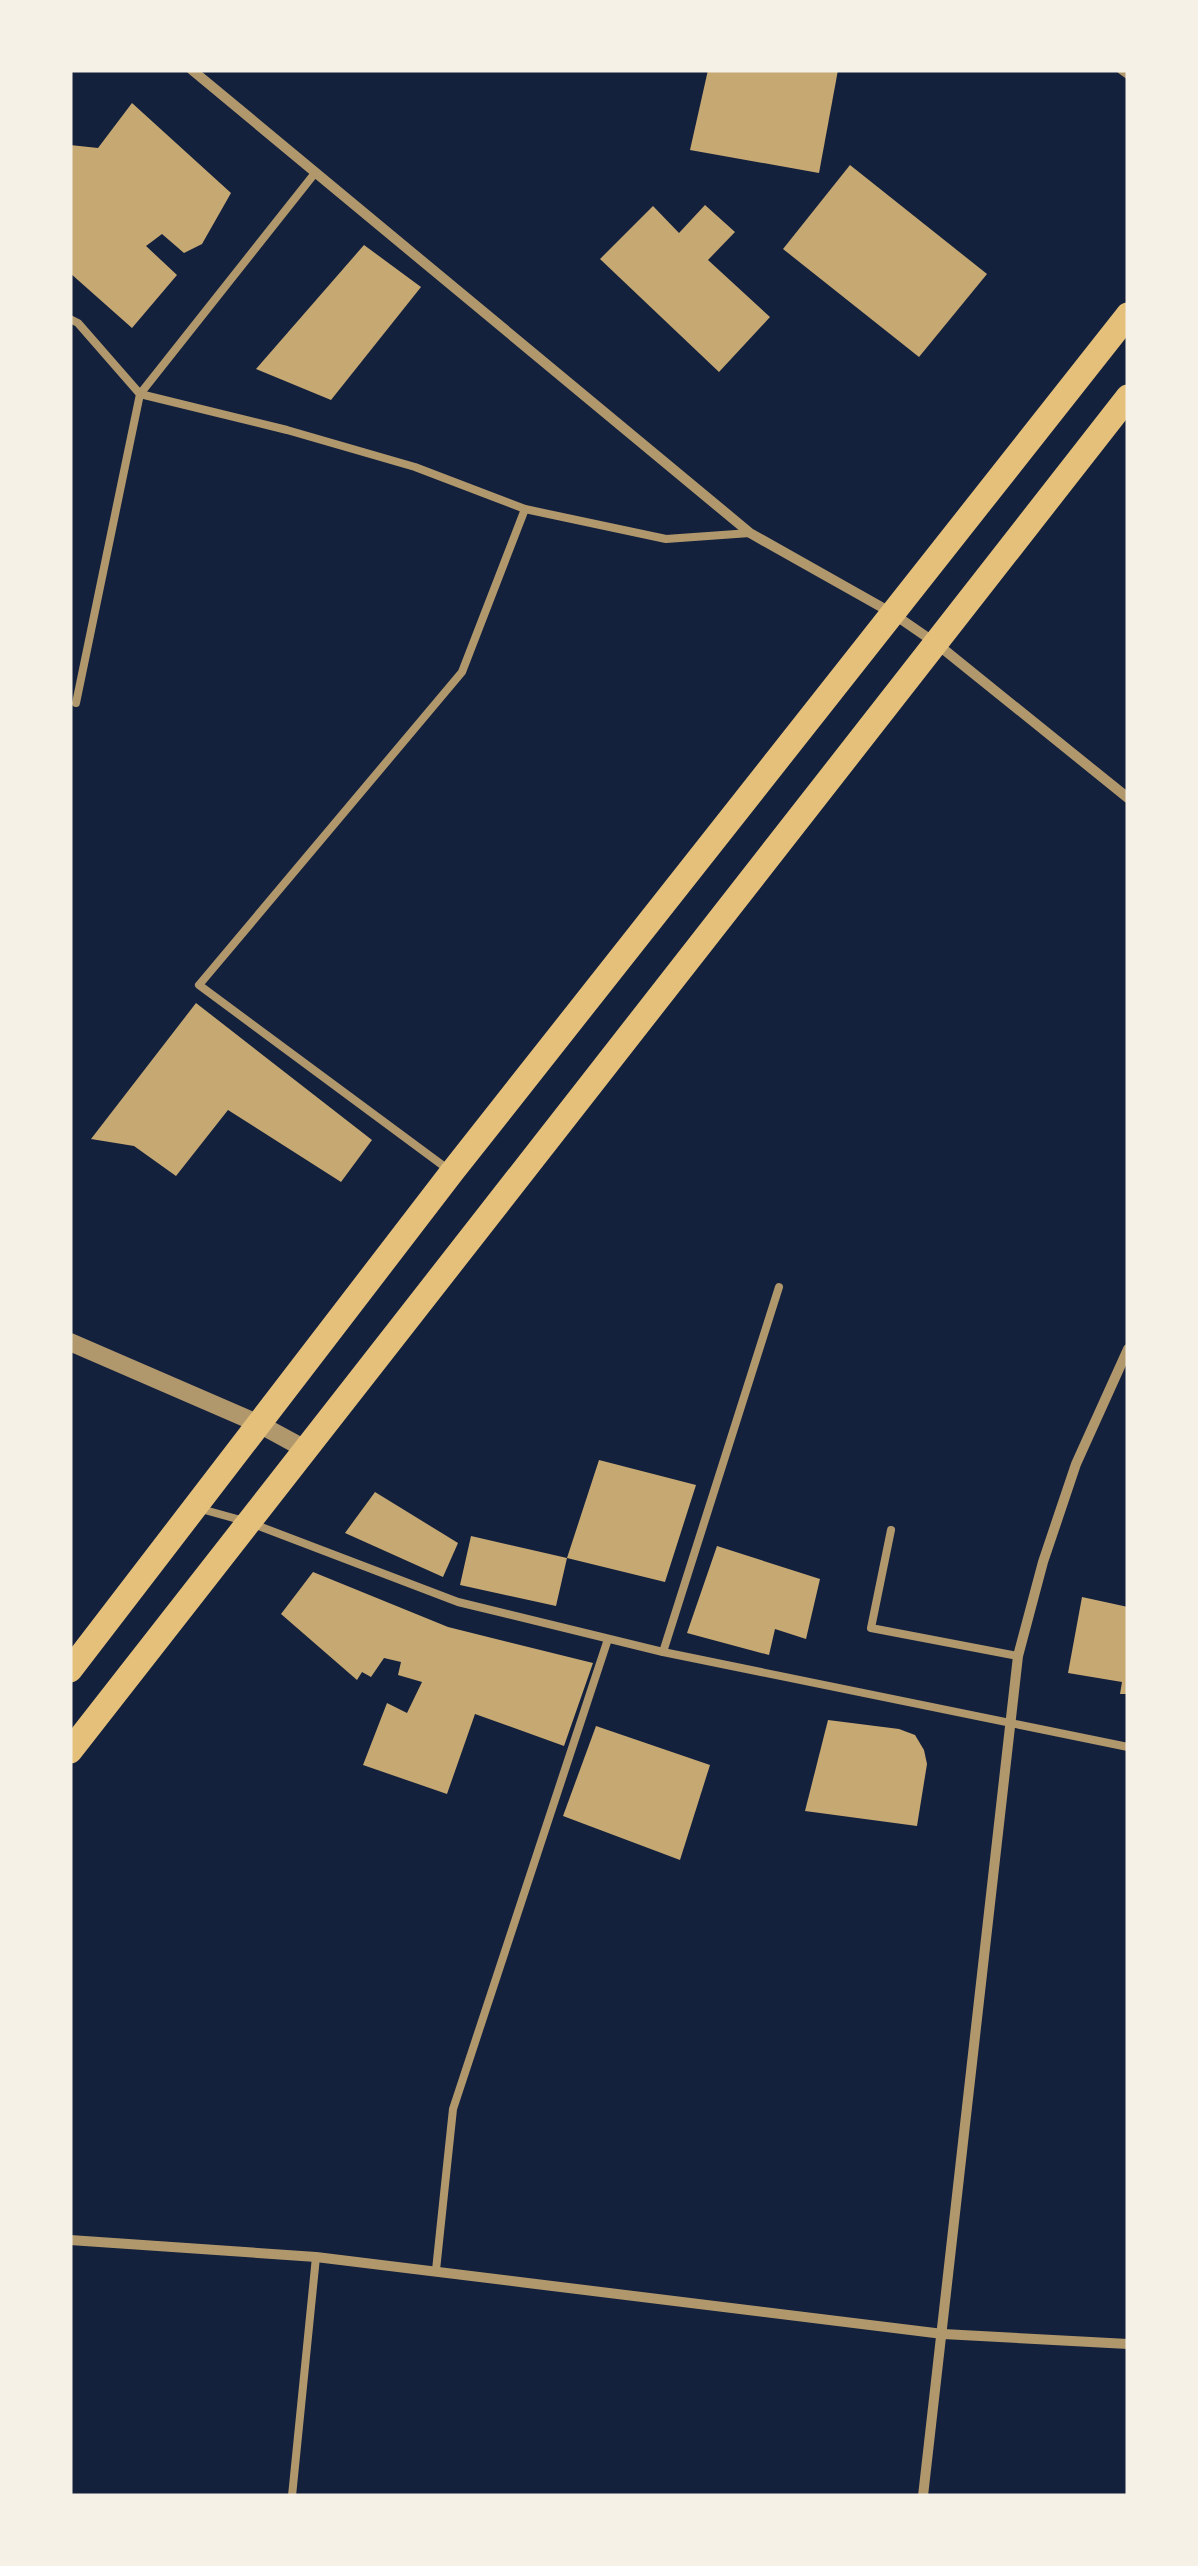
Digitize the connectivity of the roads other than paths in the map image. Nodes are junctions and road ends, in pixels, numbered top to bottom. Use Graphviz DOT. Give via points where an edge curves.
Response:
graph roads {
  1 [pos="192,70"];
  2 [pos="1122,70"];
  3 [pos="1128,75"];
  4 [pos="315,172"];
  5 [pos="1128,314"];
  6 [pos="70,319"];
  7 [pos="140,394"];
  8 [pos="1128,397"];
  9 [pos="524,508"];
  10 [pos="750,533"];
  11 [pos="892,613"];
  12 [pos="937,644"];
  13 [pos="76,702"];
  14 [pos="1128,798"];
  15 [pos="452,1172"];
  16 [pos="780,1287"];
  17 [pos="70,1342"];
  18 [pos="1128,1348"];
  19 [pos="257,1423"];
  20 [pos="305,1449"];
  21 [pos="197,1507"];
  22 [pos="248,1522"];
  23 [pos="891,1530"];
  24 [pos="608,1639"];
  25 [pos="663,1652"];
  26 [pos="1018,1656"];
  27 [pos="70,1670"];
  28 [pos="1009,1723"];
  29 [pos="1128,1747"];
  30 [pos="70,1751"];
  31 [pos="70,2240"];
  32 [pos="316,2257"];
  33 [pos="436,2270"];
  34 [pos="944,2334"];
  35 [pos="1128,2344"];
  36 [pos="292,2496"];
  37 [pos="923,2496"];
  1 -- 4 [label="street"];
  2 -- 3 [label="lane"];
  4 -- 7 [label="lane"];
  4 -- 10 [label="street"];
  5 -- 11 [label="main road"];
  6 -- 7 [label="lane"];
  7 -- 9 [label="lane" via="415,467"];
  7 -- 13 [label="lane"];
  8 -- 12 [label="main road"];
  9 -- 10 [label="lane" via="666,539"];
  9 -- 15 [label="lane" via="462,672 199,985"];
  10 -- 11 [label="street"];
  11 -- 12 [label="street"];
  11 -- 15 [label="main road"];
  12 -- 14 [label="street"];
  12 -- 20 [label="main road"];
  15 -- 19 [label="main road"];
  16 -- 25 [label="lane"];
  17 -- 19 [label="street"];
  18 -- 26 [label="street" via="1076,1464"];
  19 -- 20 [label="street"];
  19 -- 21 [label="main road"];
  20 -- 22 [label="main road"];
  21 -- 22 [label="lane"];
  21 -- 27 [label="main road"];
  22 -- 24 [label="lane" via="458,1602"];
  22 -- 30 [label="main road"];
  23 -- 26 [label="lane" via="871,1628"];
  24 -- 25 [label="lane"];
  24 -- 33 [label="lane" via="453,2109"];
  25 -- 28 [label="lane"];
  26 -- 28 [label="street"];
  28 -- 29 [label="lane"];
  28 -- 34 [label="street"];
  31 -- 32 [label="street"];
  32 -- 33 [label="street"];
  32 -- 36 [label="lane"];
  33 -- 34 [label="street"];
  34 -- 35 [label="street"];
  34 -- 37 [label="street"];
}
